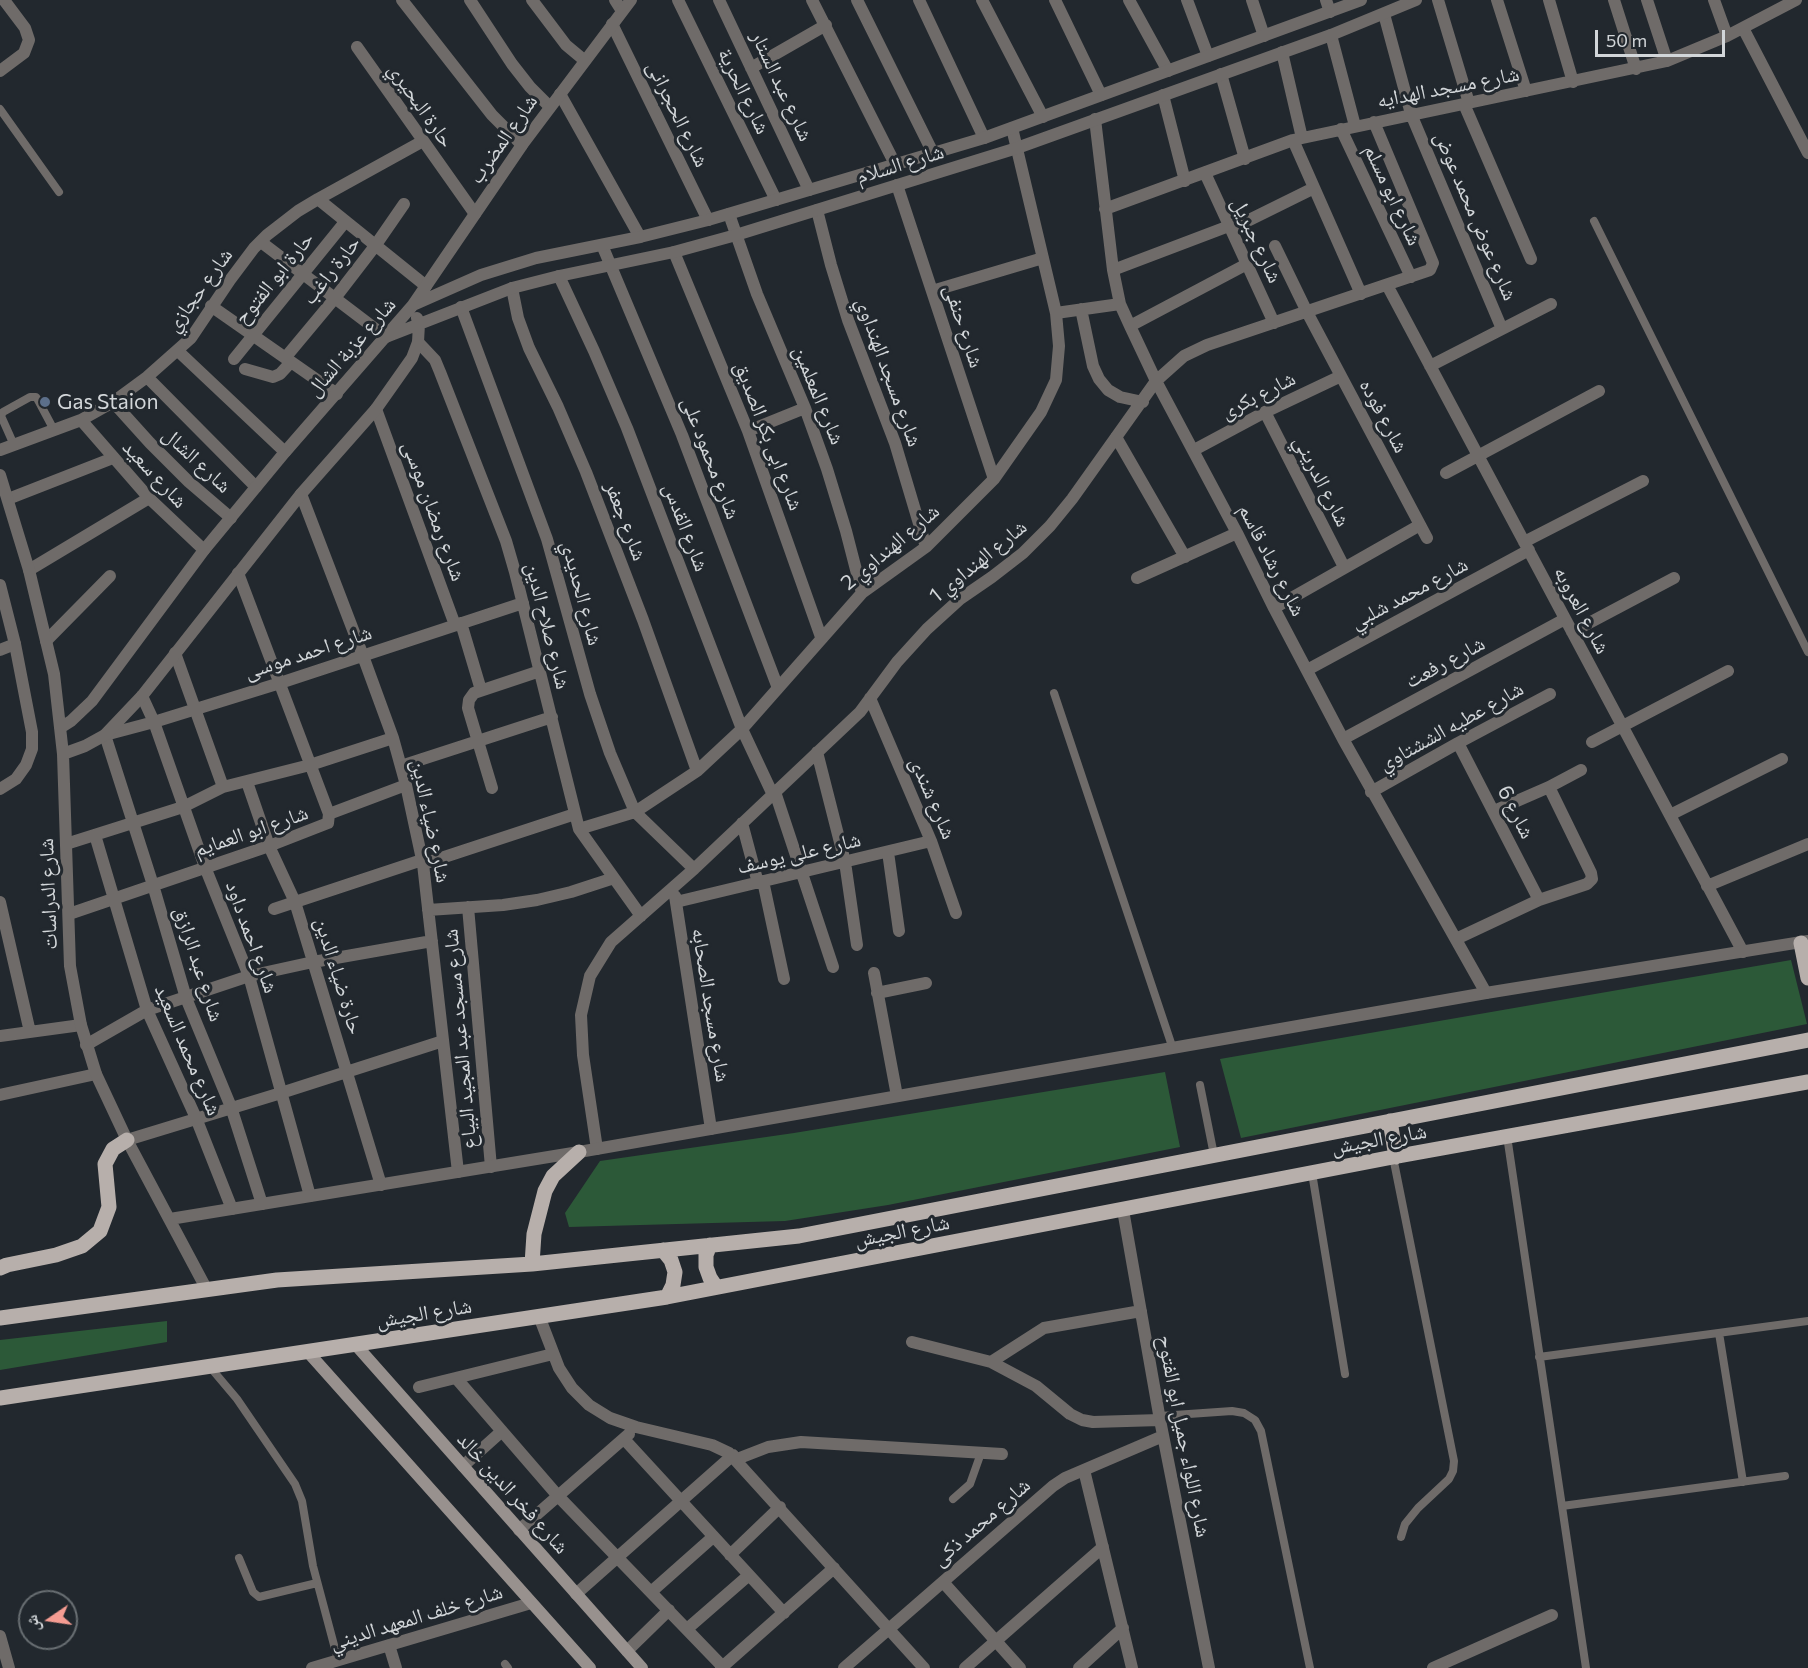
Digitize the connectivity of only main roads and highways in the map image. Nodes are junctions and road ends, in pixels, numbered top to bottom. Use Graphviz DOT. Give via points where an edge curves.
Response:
graph roads {
  1 [pos="1805,942"];
  2 [pos="1808,978"];
  3 [pos="1808,1040"];
  4 [pos="1808,1082"];
  5 [pos="1390,1121"];
  6 [pos="127,1140"];
  7 [pos="579,1152"];
  8 [pos="1394,1157"];
  9 [pos="710,1245"];
  10 [pos="663,1250"];
  11 [pos="532,1264"];
  12 [pos="0,1268"];
  13 [pos="716,1287"];
  14 [pos="668,1297"];
  15 [pos="0,1318"];
  16 [pos="355,1344"];
  17 [pos="307,1352"];
  18 [pos="0,1398"];
  19 [pos="590,1668"];
  20 [pos="642,1668"];
  1 -- 2 [label="main road"];
  3 -- 5 [label="main road, شارع الجيش"];
  4 -- 8 [label="main road, شارع الجيش"];
  5 -- 8 [label="main road"];
  5 -- 9 [label="main road, شارع الجيش" via="799,1236"];
  6 -- 12 [label="main road" via="113,1149 105,1164 109,1207 100,1231 82,1246"];
  7 -- 11 [label="main road" via="553,1176 545,1191 534,1234"];
  8 -- 13 [label="main road, شارع الجيش"];
  9 -- 10 [label="main road, شارع الجيش"];
  9 -- 13 [label="main road" via="706,1267"];
  10 -- 11 [label="main road, شارع الجيش"];
  10 -- 14 [label="main road" via="675,1272"];
  11 -- 15 [label="main road, شارع الجيش" via="277,1280"];
  13 -- 14 [label="main road, شارع الجيش"];
  14 -- 16 [label="main road, شارع الجيش"];
  16 -- 17 [label="main road, شارع الجيش"];
  16 -- 20 [label="main road, شارع فخر الدين خالد"];
  17 -- 18 [label="main road, شارع الجيش"];
  17 -- 19 [label="main road"];
}
